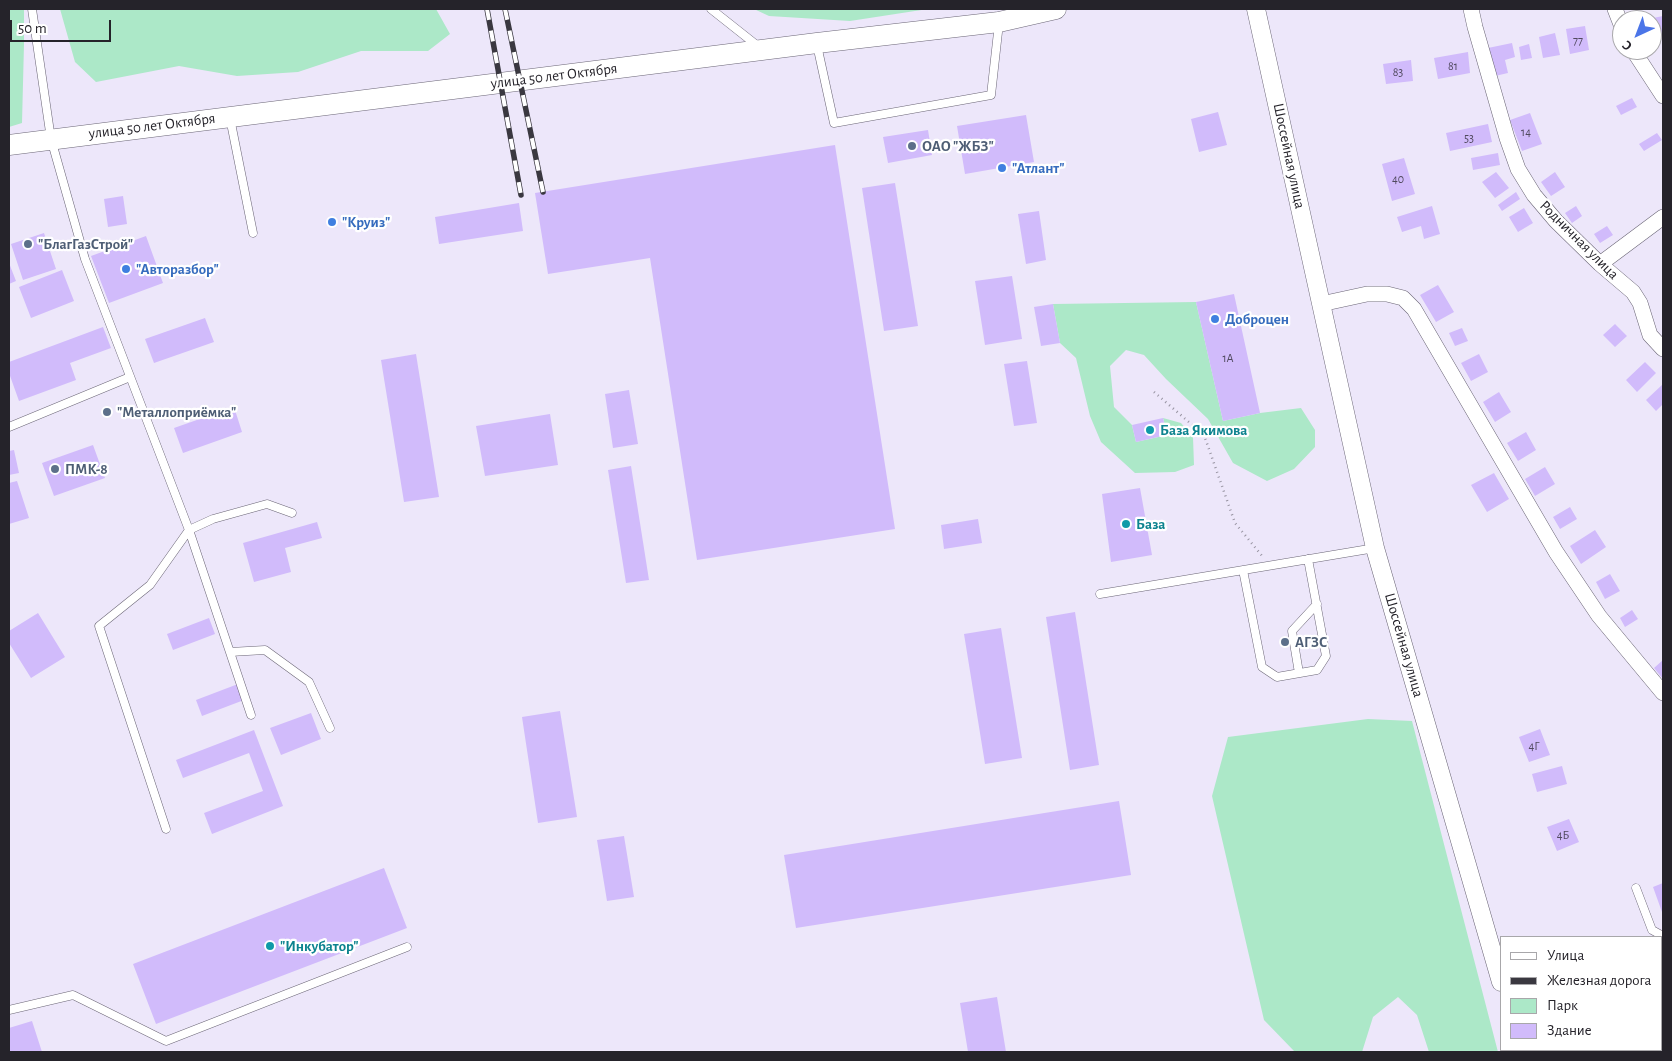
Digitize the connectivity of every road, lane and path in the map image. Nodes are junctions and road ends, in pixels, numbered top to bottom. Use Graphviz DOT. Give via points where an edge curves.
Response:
graph roads {
  1 [pos="32,9"];
  2 [pos="711,9"];
  3 [pos="1056,9"];
  4 [pos="1256,9"];
  5 [pos="1471,9"];
  6 [pos="999,22"];
  7 [pos="816,43"];
  8 [pos="762,50"];
  9 [pos="1640,60"];
  10 [pos="1663,96"];
  11 [pos="229,116"];
  12 [pos="51,139"];
  13 [pos="9,145"];
  14 [pos="1663,217"];
  15 [pos="253,233"];
  16 [pos="1600,264"];
  17 [pos="1321,304"];
  18 [pos="1663,349"];
  19 [pos="130,377"];
  20 [pos="1154,392"];
  21 [pos="9,427"];
  22 [pos="292,513"];
  23 [pos="189,530"];
  24 [pos="1376,548"];
  25 [pos="1308,559"];
  26 [pos="1271,565"];
  27 [pos="1243,570"];
  28 [pos="1100,594"];
  29 [pos="1316,604"];
  30 [pos="230,652"];
  31 [pos="1299,673"];
  32 [pos="1663,693"];
  33 [pos="251,715"];
  34 [pos="330,728"];
  35 [pos="166,829"];
  36 [pos="1636,888"];
  37 [pos="1663,936"];
  38 [pos="407,947"];
  39 [pos="1500,979"];
  40 [pos="9,1010"];
  1 -- 12 [label="lane"];
  2 -- 8 [label="lane"];
  3 -- 6 [label="main road, улица 50 лет Октября"];
  4 -- 17 [label="street, Шоссейная улица"];
  5 -- 16 [label="street, Родничная улица" via="1474,28 1518,168 1556,222"];
  6 -- 7 [label="main road, улица 50 лет Октября"];
  6 -- 7 [label="lane" via="991,95 834,123"];
  7 -- 8 [label="main road, улица 50 лет Октября"];
  8 -- 11 [label="main road, улица 50 лет Октября"];
  9 -- 10 [label="street"];
  11 -- 12 [label="main road, улица 50 лет Октября"];
  11 -- 15 [label="lane"];
  12 -- 13 [label="main road, улица 50 лет Октября"];
  12 -- 19 [label="lane" via="85,259"];
  14 -- 16 [label="street"];
  16 -- 18 [label="street, Родничная улица" via="1633,292 1650,335"];
  17 -- 24 [label="street, Шоссейная улица"];
  17 -- 32 [label="street" via="1367,294 1387,294 1403,298 1414,309 1556,552 1599,616"];
  19 -- 21 [label="lane"];
  19 -- 23 [label="lane"];
  20 -- 26 [label="path" via="1204,435 1235,523"];
  22 -- 23 [label="lane" via="267,504 213,519"];
  23 -- 30 [label="lane"];
  23 -- 35 [label="lane" via="150,585 98,626"];
  24 -- 25 [label="lane"];
  24 -- 39 [label="street, Шоссейная улица"];
  25 -- 26 [label="lane"];
  25 -- 29 [label="lane"];
  26 -- 27 [label="lane"];
  27 -- 28 [label="lane"];
  27 -- 31 [label="lane" via="1262,667 1277,677"];
  29 -- 31 [label="lane" via="1292,631"];
  29 -- 31 [label="lane" via="1326,656 1317,670"];
  30 -- 33 [label="lane"];
  30 -- 34 [label="lane" via="265,650 309,682"];
  36 -- 37 [label="lane" via="1652,930"];
  38 -- 40 [label="lane" via="166,1042 73,995"];
}
